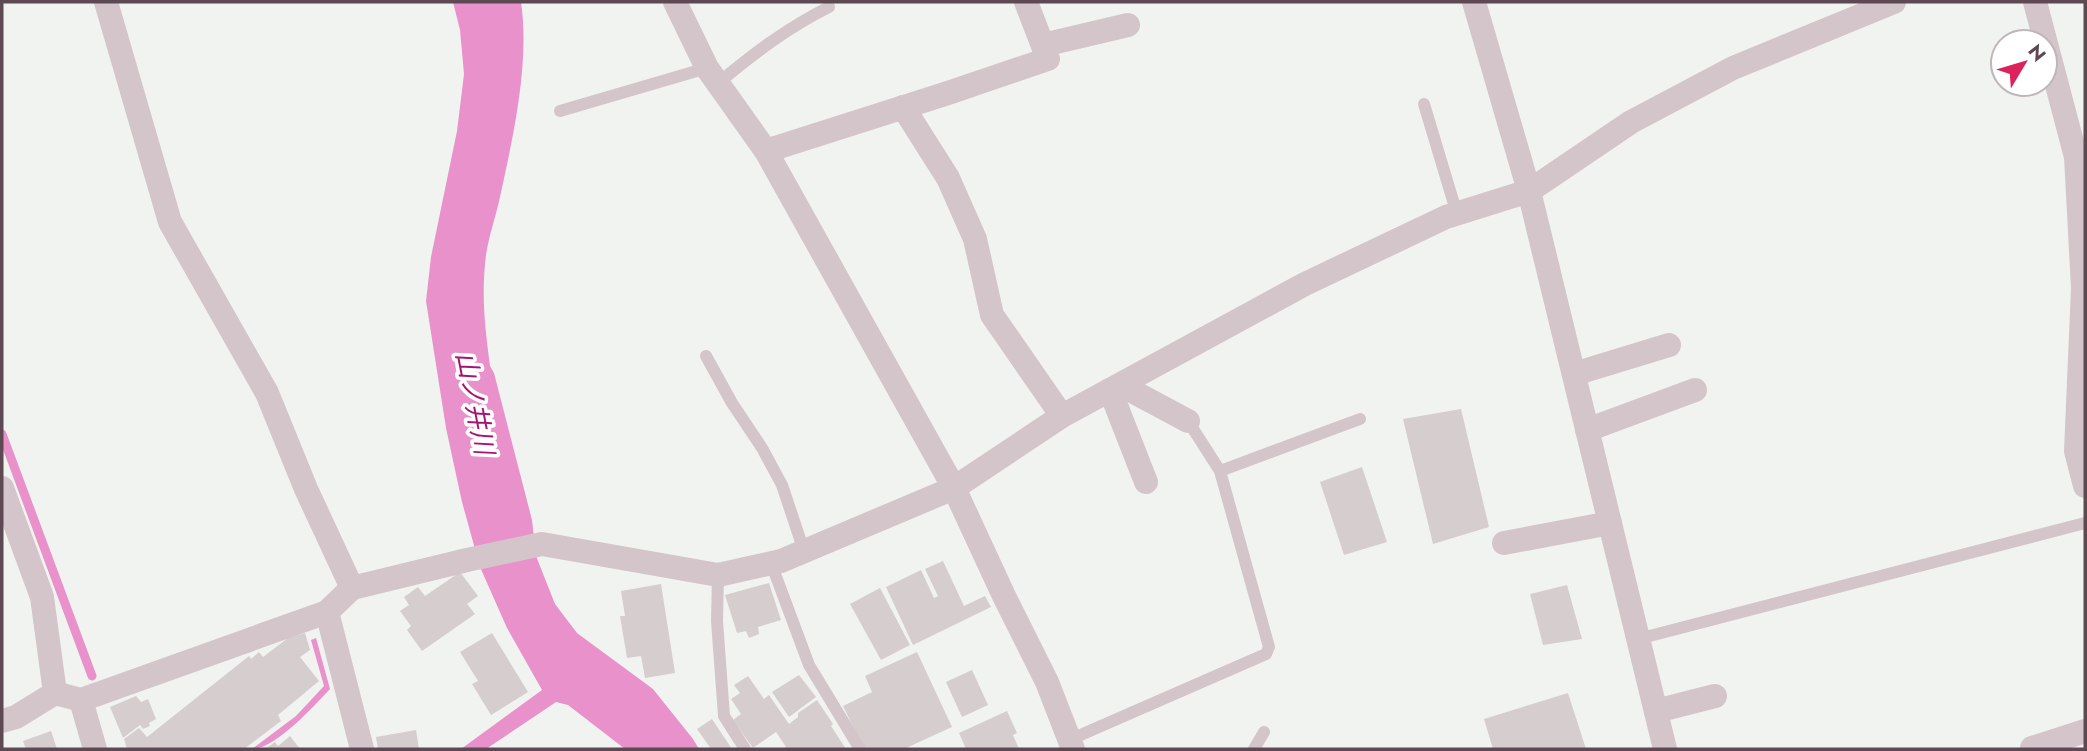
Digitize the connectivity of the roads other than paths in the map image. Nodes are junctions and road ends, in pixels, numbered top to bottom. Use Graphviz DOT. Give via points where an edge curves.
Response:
graph roads {
  1 [pos="106,2"];
  2 [pos="675,2"];
  3 [pos="1026,2"];
  4 [pos="1474,2"];
  5 [pos="1894,2"];
  6 [pos="2035,2"];
  7 [pos="829,8"];
  8 [pos="1128,25"];
  9 [pos="1043,45"];
  10 [pos="712,76"];
  11 [pos="1424,104"];
  12 [pos="903,107"];
  13 [pos="560,111"];
  14 [pos="766,151"];
  15 [pos="1529,191"];
  16 [pos="1457,214"];
  17 [pos="1669,345"];
  18 [pos="706,356"];
  19 [pos="1574,374"];
  20 [pos="1117,386"];
  21 [pos="1695,390"];
  22 [pos="1062,416"];
  23 [pos="1360,419"];
  24 [pos="1188,421"];
  25 [pos="1587,430"];
  26 [pos="1220,471"];
  27 [pos="2084,474"];
  28 [pos="1146,482"];
  29 [pos="2,488"];
  30 [pos="954,488"];
  31 [pos="1610,523"];
  32 [pos="2085,523"];
  33 [pos="1504,543"];
  34 [pos="804,551"];
  35 [pos="771,563"];
  36 [pos="718,575"];
  37 [pos="352,588"];
  38 [pos="327,612"];
  39 [pos="1638,639"];
  40 [pos="55,692"];
  41 [pos="1715,696"];
  42 [pos="81,700"];
  43 [pos="1656,711"];
  44 [pos="2,721"];
  45 [pos="2085,731"];
  46 [pos="1264,732"];
  47 [pos="1071,745"];
  48 [pos="2032,748"];
  49 [pos="94,749"];
  50 [pos="362,749"];
  51 [pos="745,749"];
  52 [pos="860,749"];
  53 [pos="1254,749"];
  54 [pos="1665,749"];
  1 -- 37 [label="street" via="170,222 267,393"];
  2 -- 10 [label="street"];
  3 -- 9 [label="street"];
  4 -- 15 [label="street"];
  5 -- 15 [label="street" via="1733,68 1631,122"];
  6 -- 27 [label="street" via="2076,157 2084,288 2076,451"];
  7 -- 10 [label="lane"];
  8 -- 9 [label="street"];
  9 -- 12 [label="street" via="1048,59"];
  10 -- 13 [label="lane"];
  10 -- 14 [label="street"];
  11 -- 16 [label="lane"];
  12 -- 14 [label="street"];
  12 -- 22 [label="street" via="948,178 975,239 992,315"];
  14 -- 30 [label="street"];
  15 -- 16 [label="street"];
  15 -- 19 [label="street"];
  16 -- 20 [label="street" via="1305,284"];
  17 -- 19 [label="street"];
  18 -- 34 [label="lane" via="782,485"];
  19 -- 25 [label="street"];
  20 -- 22 [label="street"];
  20 -- 24 [label="street"];
  20 -- 28 [label="street"];
  21 -- 25 [label="street"];
  22 -- 30 [label="street"];
  23 -- 26 [label="lane"];
  24 -- 26 [label="lane"];
  25 -- 31 [label="street"];
  26 -- 47 [label="lane" via="1269,648 1266,654"];
  29 -- 40 [label="street" via="42,597"];
  30 -- 34 [label="street"];
  30 -- 47 [label="street" via="1047,682"];
  31 -- 33 [label="street"];
  31 -- 39 [label="street"];
  32 -- 39 [label="lane"];
  34 -- 35 [label="street"];
  35 -- 36 [label="street"];
  35 -- 52 [label="lane" via="809,665"];
  36 -- 37 [label="street" via="542,544"];
  36 -- 51 [label="lane" via="716,621 724,716"];
  37 -- 38 [label="street"];
  38 -- 42 [label="street"];
  38 -- 50 [label="street"];
  39 -- 43 [label="street"];
  40 -- 42 [label="street"];
  40 -- 44 [label="street"];
  41 -- 43 [label="street"];
  42 -- 49 [label="street"];
  43 -- 54 [label="street"];
  45 -- 48 [label="street"];
  46 -- 53 [label="lane"];
}
